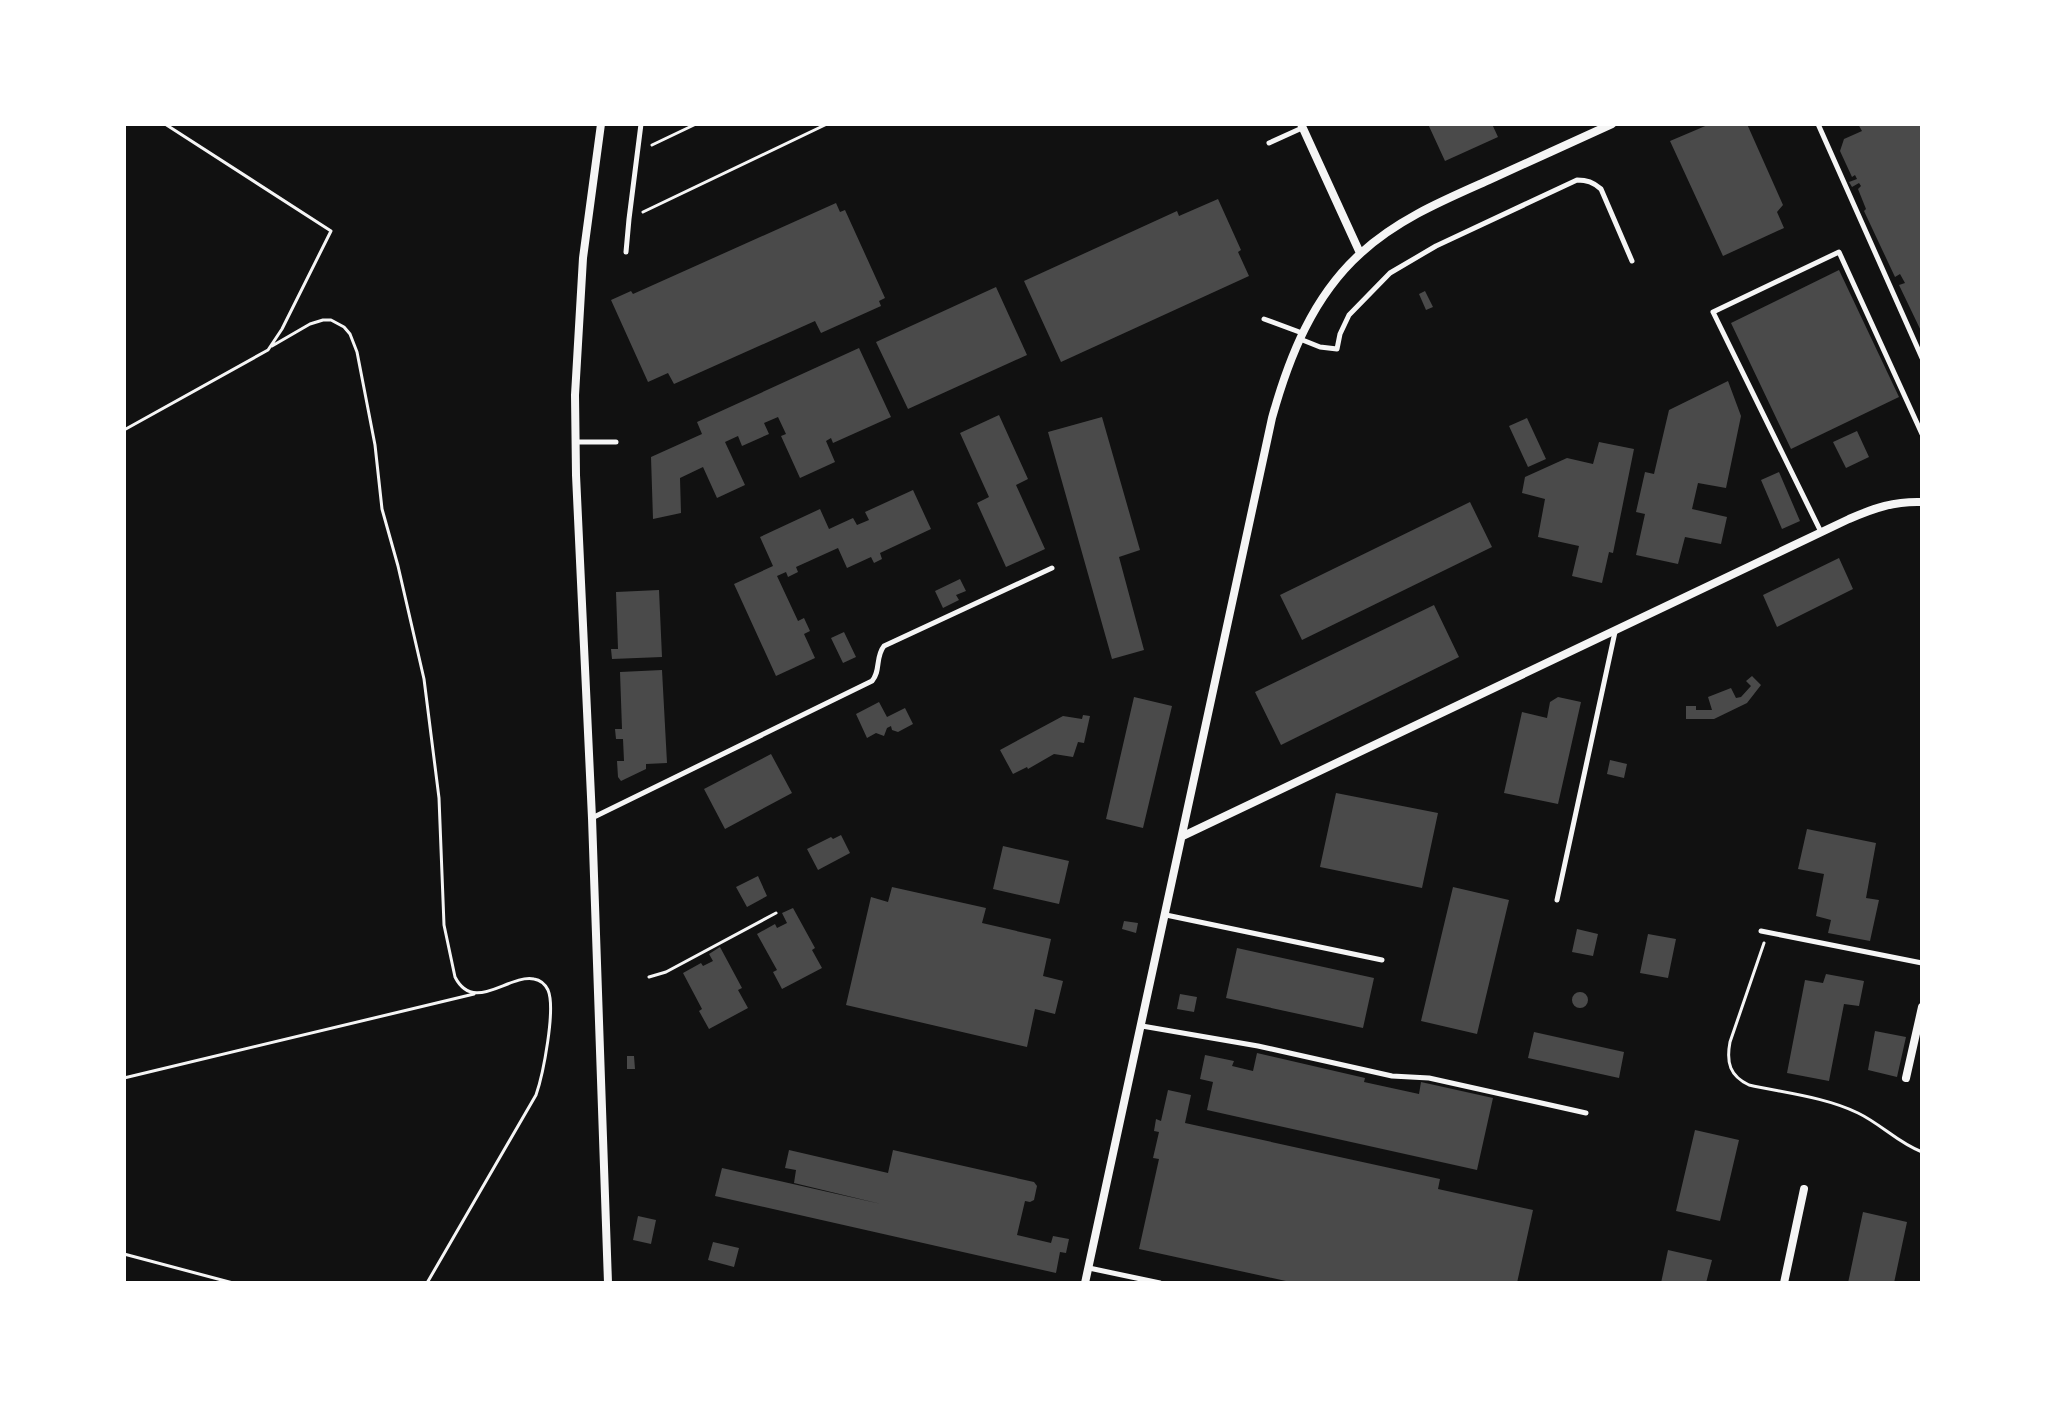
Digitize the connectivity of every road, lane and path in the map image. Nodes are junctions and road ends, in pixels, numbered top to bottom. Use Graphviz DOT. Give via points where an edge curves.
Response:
graph roads {
  1 [pos="165,124"];
  2 [pos="601,124"];
  3 [pos="641,124"];
  4 [pos="696,124"];
  5 [pos="827,124"];
  6 [pos="1612,124"];
  7 [pos="1818,124"];
  8 [pos="1301,126"];
  9 [pos="1269,143"];
  10 [pos="637,152"];
  11 [pos="629,219"];
  12 [pos="626,252"];
  13 [pos="1360,253"];
  14 [pos="1632,261"];
  15 [pos="1264,319"];
  16 [pos="1301,336"];
  17 [pos="272,346"];
  18 [pos="1922,358"];
  19 [pos="124,430"];
  20 [pos="1922,434"];
  21 [pos="576,442"];
  22 [pos="616,442"];
  23 [pos="1921,499"];
  24 [pos="1821,532"];
  25 [pos="1052,568"];
  26 [pos="1616,630"];
  27 [pos="592,818"];
  28 [pos="1183,836"];
  29 [pos="1557,900"];
  30 [pos="776,913"];
  31 [pos="1166,915"];
  32 [pos="1764,932"];
  33 [pos="1382,960"];
  34 [pos="1922,963"];
  35 [pos="649,977"];
  36 [pos="479,992"];
  37 [pos="1922,1007"];
  38 [pos="1142,1026"];
  39 [pos="124,1078"];
  40 [pos="1906,1078"];
  41 [pos="1586,1113"];
  42 [pos="1922,1152"];
  43 [pos="1804,1189"];
  44 [pos="124,1254"];
  45 [pos="1089,1268"];
  46 [pos="1122,1275"];
  47 [pos="233,1283"];
  48 [pos="427,1283"];
  49 [pos="608,1283"];
  50 [pos="1085,1283"];
  51 [pos="1120,1283"];
  52 [pos="1160,1283"];
  53 [pos="1784,1283"];
  1 -- 17 [label="path" via="331,231"];
  2 -- 21 [label="street" via="580,284"];
  3 -- 10 [label="lane"];
  4 -- 10 [label="path"];
  5 -- 11 [label="path"];
  6 -- 13 [label="street" via="1427,208"];
  7 -- 18 [label="lane"];
  8 -- 9 [label="lane"];
  8 -- 13 [label="street"];
  10 -- 11 [label="lane"];
  11 -- 12 [label="lane"];
  13 -- 16 [label="street" via="1322,299"];
  14 -- 16 [label="lane" via="1601,189 1577,180 1390,273 1349,315 1337,349"];
  15 -- 16 [label="lane"];
  16 -- 28 [label="street" via="1272,418"];
  17 -- 19 [label="path"];
  17 -- 36 [label="path" via="323,320 344,327 353,342 382,509 424,679 439,798 444,925 458,984"];
  20 -- 24 [label="lane" via="1839,252 1713,312"];
  21 -- 22 [label="lane"];
  21 -- 27 [label="street"];
  23 -- 24 [label="street" via="1887,504"];
  24 -- 26 [label="street"];
  25 -- 27 [label="lane" via="884,646 872,681"];
  26 -- 28 [label="street"];
  26 -- 29 [label="lane"];
  27 -- 49 [label="street"];
  28 -- 31 [label="street"];
  30 -- 35 [label="path"];
  31 -- 33 [label="lane"];
  31 -- 38 [label="street"];
  32 -- 34 [label="lane"];
  32 -- 42 [label="path" via="1727,1054 1732,1073 1749,1085 1860,1114"];
  36 -- 39 [label="path"];
  36 -- 48 [label="path" via="526,979 546,986 550,1019 541,1078 532,1104"];
  37 -- 40 [label="street"];
  38 -- 41 [label="lane" via="1392,1076 1429,1078"];
  38 -- 45 [label="street"];
  43 -- 53 [label="street"];
  44 -- 47 [label="path"];
  45 -- 46 [label="lane"];
  45 -- 50 [label="street"];
  46 -- 51 [label="lane"];
  46 -- 52 [label="lane"];
}
